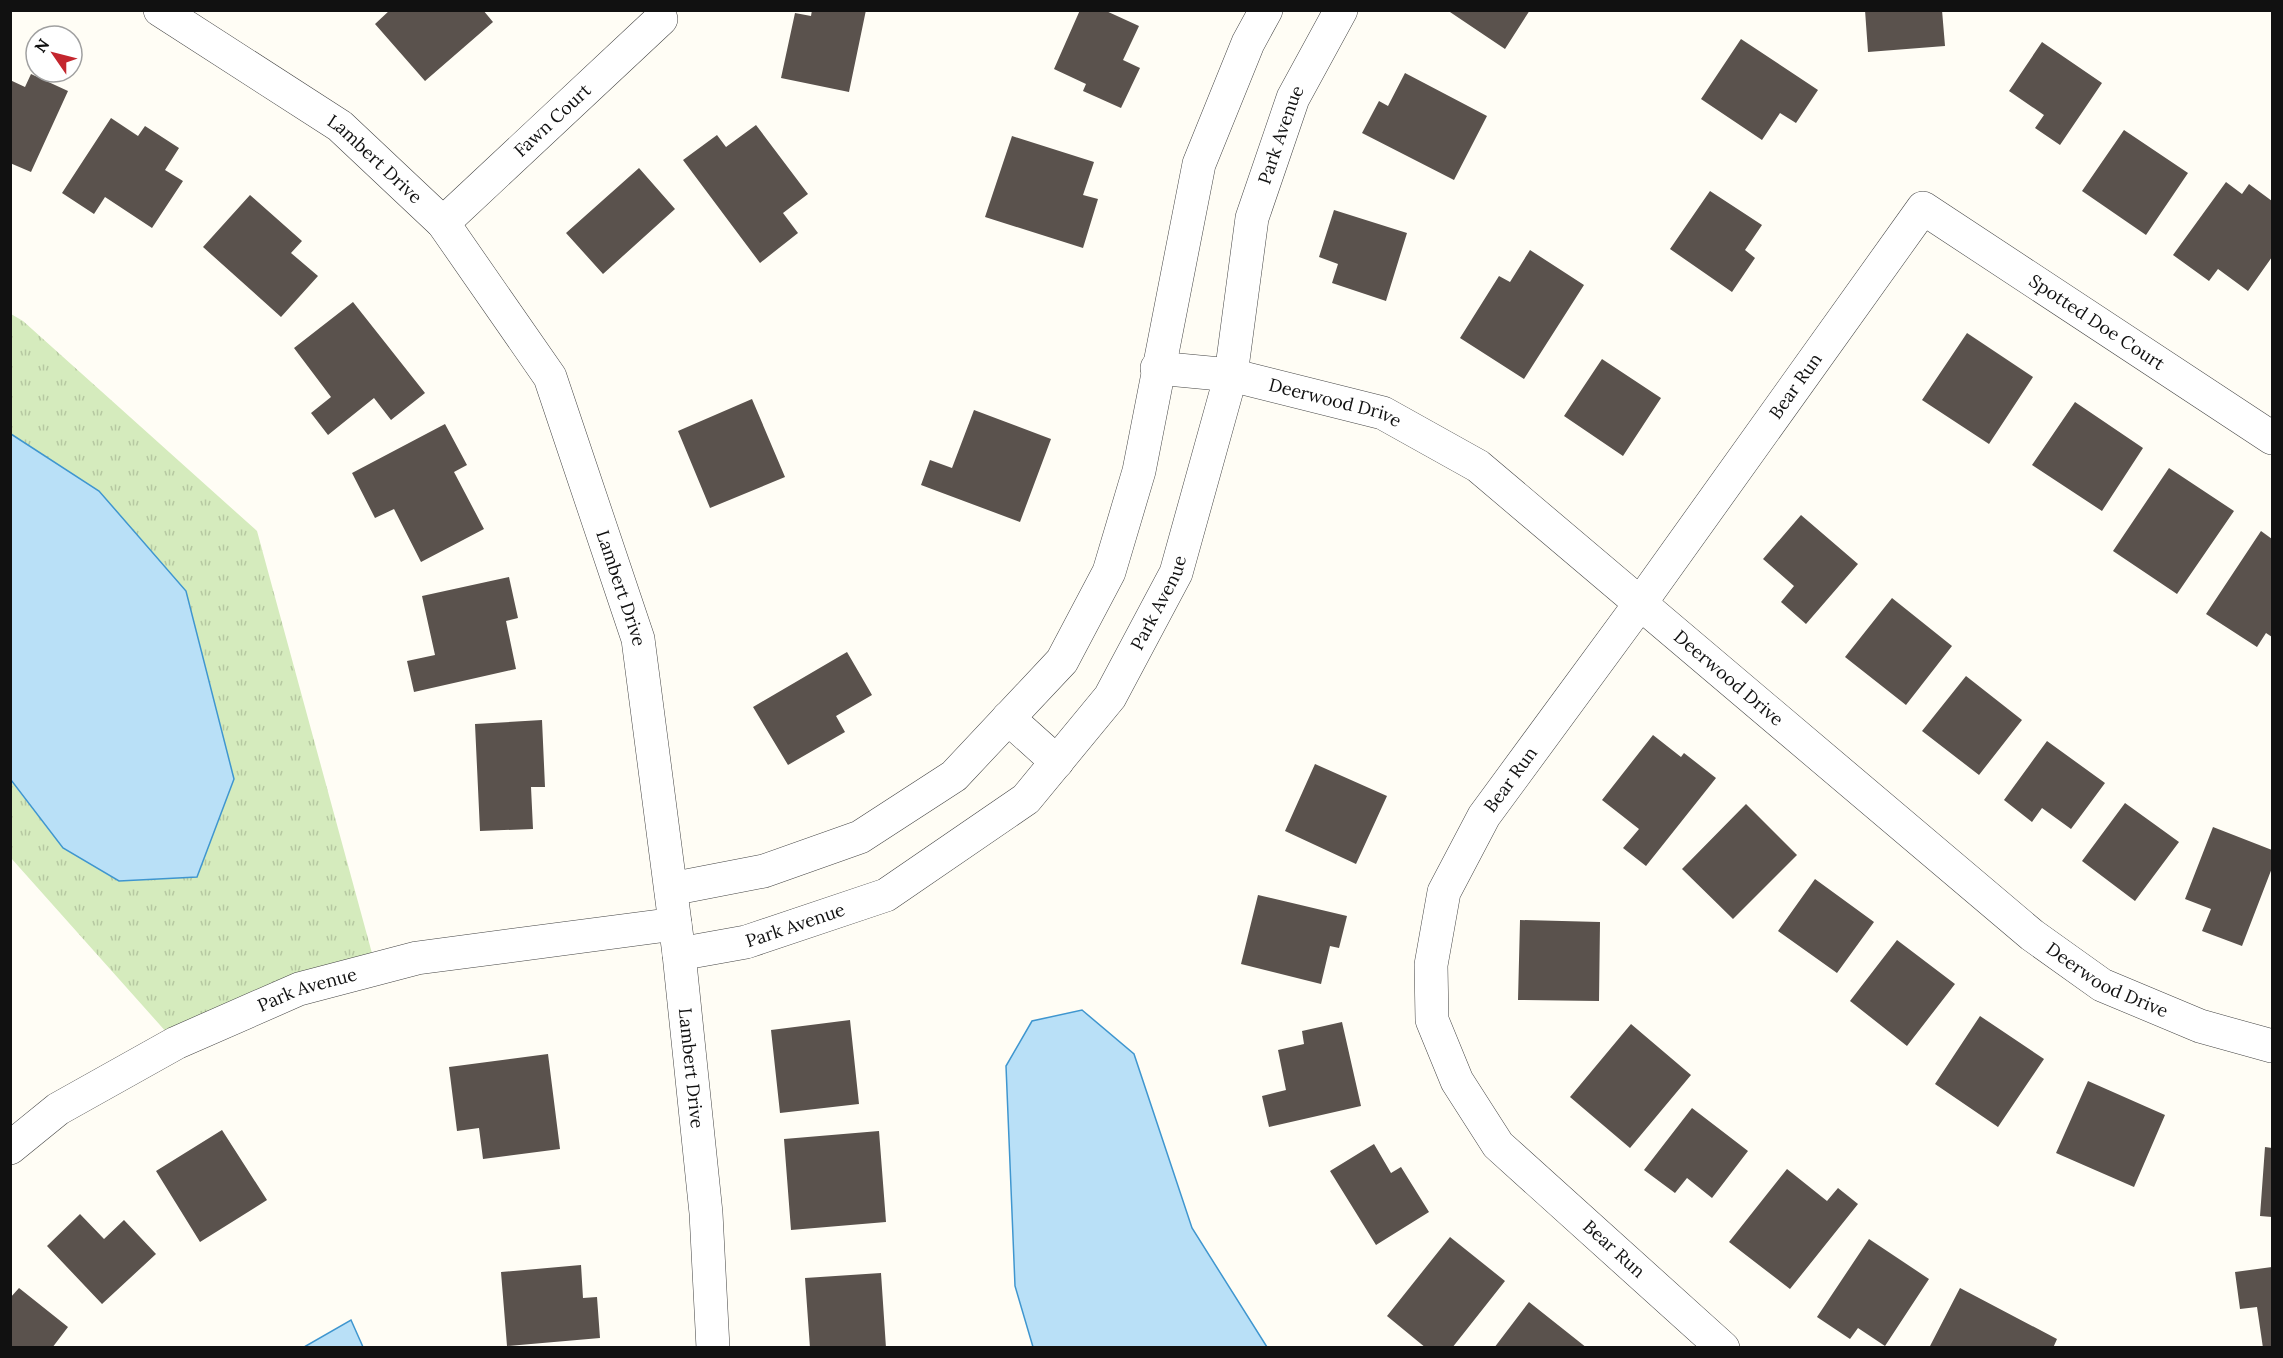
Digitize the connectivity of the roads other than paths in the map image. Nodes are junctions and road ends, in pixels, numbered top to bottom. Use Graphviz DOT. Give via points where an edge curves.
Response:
graph roads {
  1 [pos="160,10"];
  2 [pos="1266,10"];
  3 [pos="1341,10"];
  4 [pos="662,19"];
  5 [pos="1923,208"];
  6 [pos="443,224"];
  7 [pos="1157,368"];
  8 [pos="1231,375"];
  9 [pos="2272,438"];
  10 [pos="1639,605"];
  11 [pos="1008,718"];
  12 [pos="1057,762"];
  13 [pos="671,889"];
  14 [pos="677,939"];
  15 [pos="2272,1046"];
  16 [pos="10,1148"];
  17 [pos="713,1347"];
  18 [pos="1723,1347"];
  1 -- 6 [label="street, Lambert Drive" via="340,126"];
  2 -- 7 [label="street" via="1248,43 1198,164"];
  3 -- 8 [label="street, Park Avenue" via="1293,98 1252,219"];
  4 -- 6 [label="street, Fawn Court"];
  5 -- 9 [label="street, Spotted Doe Court"];
  5 -- 10 [label="street, Bear Run"];
  6 -- 13 [label="street, Lambert Drive" via="550,377 638,639"];
  7 -- 8 [label="street, Deerwood Drive"];
  7 -- 11 [label="street" via="1139,471 1108,572 1062,661"];
  8 -- 10 [label="street, Deerwood Drive" via="1383,413 1478,466"];
  8 -- 12 [label="street, Park Avenue" via="1176,573 1110,697"];
  10 -- 15 [label="street, Deerwood Drive" via="2032,935 2102,985 2200,1026"];
  10 -- 18 [label="street, Bear Run" via="1484,816 1444,892 1431,965 1432,1020 1456,1081 1498,1145"];
  11 -- 12 [label="street"];
  11 -- 13 [label="street" via="954,776 860,837 764,871"];
  12 -- 14 [label="street, Park Avenue" via="1026,799 886,895 746,942"];
  13 -- 14 [label="street, Lambert Drive"];
  14 -- 16 [label="street, Park Avenue" via="417,958 299,989 176,1043 58,1109"];
  14 -- 17 [label="street, Lambert Drive" via="706,1214"];
}
